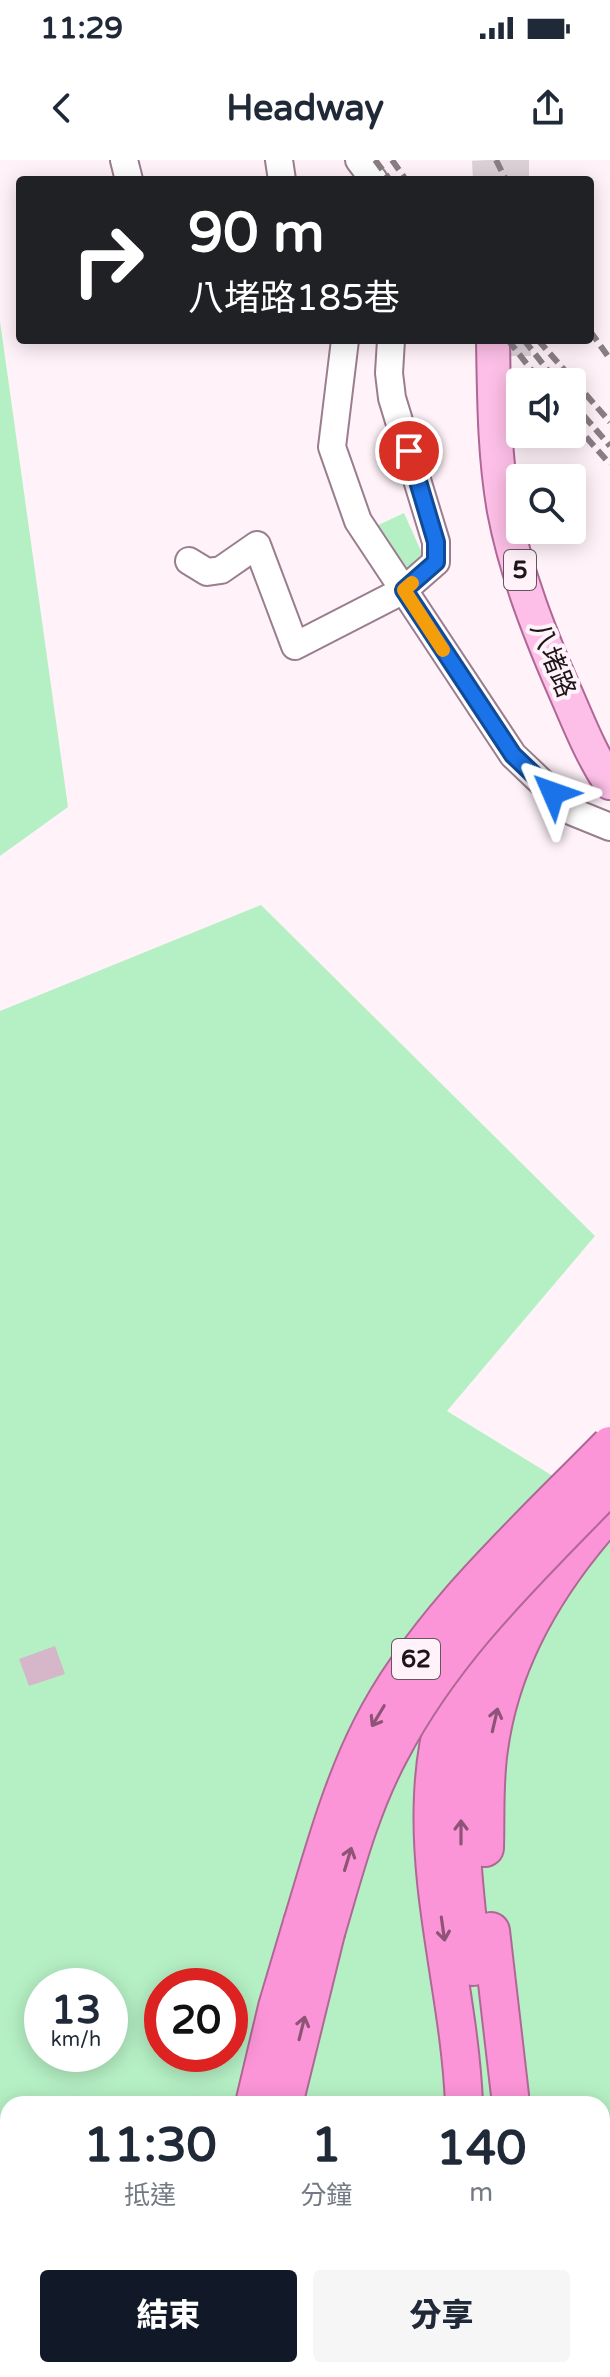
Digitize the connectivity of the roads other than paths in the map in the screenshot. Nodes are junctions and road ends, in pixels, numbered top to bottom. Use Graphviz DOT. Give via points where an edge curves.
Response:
graph roads {
  1 [pos="345,344"];
  2 [pos="391,344"];
  3 [pos="504,348"];
  4 [pos="520,464"];
  5 [pos="536,544"];
  6 [pos="189,561"];
  7 [pos="404,590"];
  8 [pos="610,739"];
  9 [pos="610,783"];
  10 [pos="610,827"];
  11 [pos="610,1427"];
  12 [pos="610,1445"];
  13 [pos="597,1483"];
  14 [pos="314,1928"];
  15 [pos="277,2007"];
  16 [pos="244,2096"];
  17 [pos="256,2096"];
  18 [pos="285,2096"];
  19 [pos="464,2096"];
  20 [pos="488,2096"];
  21 [pos="510,2096"];
  1 -- 7 [label="lane" via="332,447 358,521"];
  2 -- 7 [label="lane" via="392,398 436,542 436,562"];
  3 -- 4 [label="main road, 八堵路 / 5"];
  3 -- 9 [label="main road, 八堵路 / 5" via="495,441 504,511 546,648"];
  5 -- 8 [label="main road, 八堵路 / 5" via="566,640"];
  6 -- 7 [label="lane" via="207,572 221,570 257,545 295,646"];
  7 -- 10 [label="lane" via="513,755 573,812"];
  11 -- 13 [label="highway"];
  12 -- 14 [label="highway, 62, one-way, bridge" via="465,1594 371,1727 330,1834"];
  14 -- 13 [label="highway, 62, one-way, bridge" via="374,1785 425,1692"];
  13 -- 19 [label="highway, one-way" via="531,1520 461,1662 437,1755 433,1848"];
  20 -- 13 [label="highway, one-way" via="461,1862 461,1764 472,1702 530,1565 558,1521"];
  21 -- 13 [label="highway, one-way" via="484,1874 489,1748 521,1641 564,1566"];
  14 -- 15 [label="highway, 62"];
  18 -- 14 [label="highway, 62, one-way"];
  15 -- 16 [label="highway"];
  15 -- 17 [label="highway, 62"];
}
